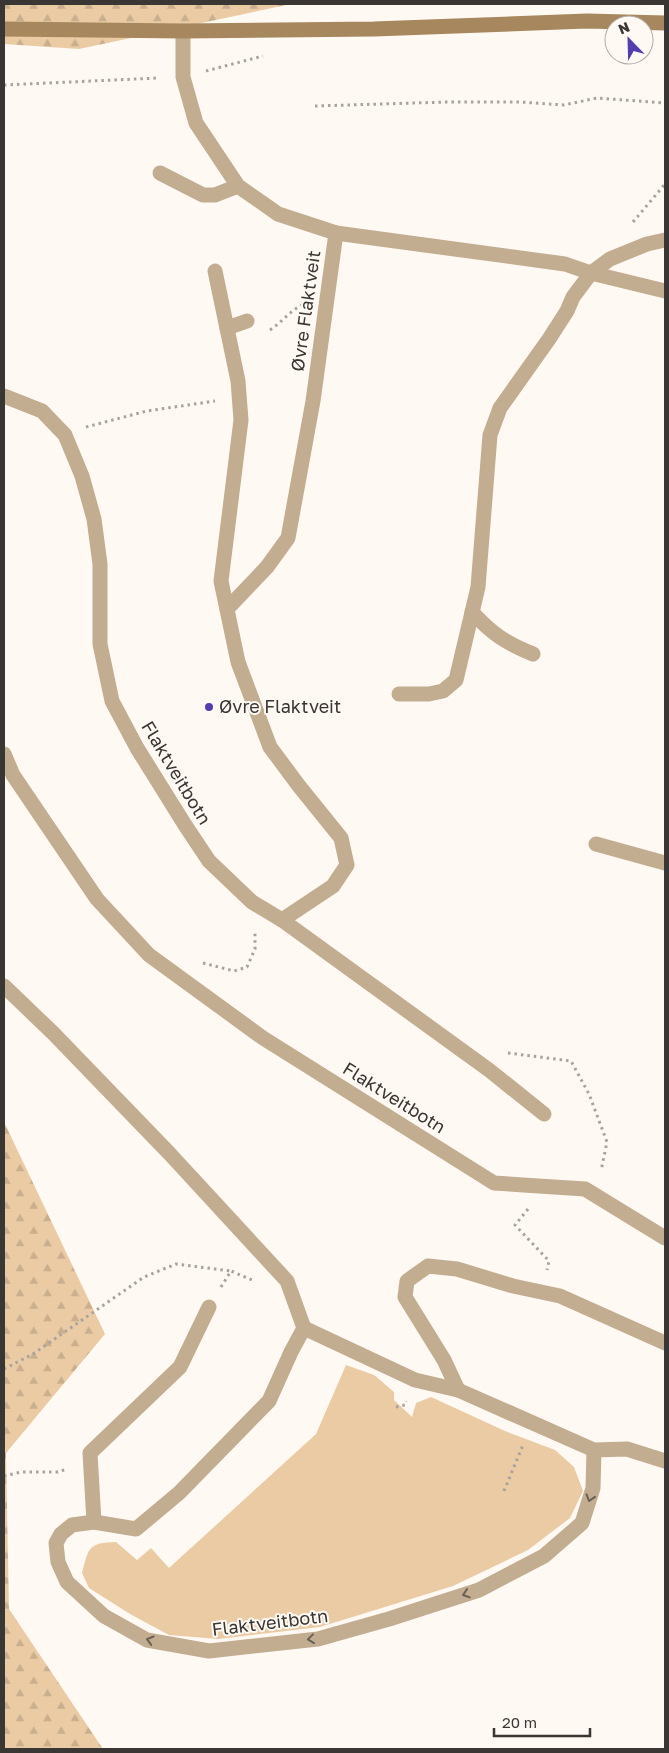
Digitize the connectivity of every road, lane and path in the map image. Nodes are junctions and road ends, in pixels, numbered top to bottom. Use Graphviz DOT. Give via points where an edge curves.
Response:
graph roads {
  1 [pos="665,23"];
  2 [pos="4,29"];
  3 [pos="183,31"];
  4 [pos="183,77"];
  5 [pos="4,85"];
  6 [pos="665,103"];
  7 [pos="315,106"];
  8 [pos="160,173"];
  9 [pos="238,186"];
  10 [pos="336,233"];
  11 [pos="665,240"];
  12 [pos="215,271"];
  13 [pos="591,273"];
  14 [pos="327,291"];
  15 [pos="665,292"];
  16 [pos="247,321"];
  17 [pos="227,328"];
  18 [pos="232,350"];
  19 [pos="4,396"];
  20 [pos="216,400"];
  21 [pos="65,436"];
  22 [pos="227,609"];
  23 [pos="472,612"];
  24 [pos="533,654"];
  25 [pos="399,694"];
  26 [pos="4,754"];
  27 [pos="596,844"];
  28 [pos="665,863"];
  29 [pos="252,902"];
  30 [pos="282,920"];
  31 [pos="198,962"];
  32 [pos="4,986"];
  33 [pos="489,1070"];
  34 [pos="544,1114"];
  35 [pos="551,1187"];
  36 [pos="596,1195"];
  37 [pos="665,1238"];
  38 [pos="231,1271"];
  39 [pos="287,1281"];
  40 [pos="513,1286"];
  41 [pos="209,1307"];
  42 [pos="304,1328"];
  43 [pos="665,1343"];
  44 [pos="4,1369"];
  45 [pos="458,1390"];
  46 [pos="531,1424"];
  47 [pos="594,1450"];
  48 [pos="90,1453"];
  49 [pos="665,1461"];
  50 [pos="4,1476"];
  51 [pos="504,1491"];
  52 [pos="94,1522"];
  1 -- 3 [label="main road" via="587,21"];
  2 -- 3 [label="main road"];
  3 -- 4 [label="street, Øvre Flaktveit"];
  4 -- 5 [label="path"];
  4 -- 9 [label="street, Øvre Flaktveit" via="196,123"];
  6 -- 7 [label="path" via="597,98 564,105 466,102"];
  8 -- 9 [label="street" via="203,195 215,195"];
  9 -- 10 [label="street, Øvre Flaktveit" via="278,214"];
  10 -- 13 [label="street, Øvre Flaktveit" via="565,264"];
  10 -- 14 [label="street, Øvre Flaktveit"];
  11 -- 13 [label="street" via="610,259"];
  12 -- 17 [label="street"];
  13 -- 15 [label="street, Øvre Flaktveit"];
  13 -- 23 [label="street" via="500,408 490,435 481,560"];
  14 -- 18 [label="path" via="292,310 271,330"];
  14 -- 22 [label="street, Øvre Flaktveit" via="313,401 288,538 267,567"];
  16 -- 17 [label="street"];
  17 -- 18 [label="street"];
  18 -- 22 [label="street" via="241,420 222,581"];
  19 -- 21 [label="street, Flaktveitbotn" via="42,411"];
  20 -- 21 [label="path" via="147,411 95,424"];
  21 -- 29 [label="street, Flaktveitbotn" via="82,476 94,519 100,564 100,644 112,701 137,748 209,861"];
  22 -- 30 [label="street" via="238,662 270,746 341,838 347,865 333,886"];
  23 -- 24 [label="street" via="503,641"];
  23 -- 25 [label="street" via="456,680 443,691"];
  26 -- 35 [label="street, Flaktveitbotn" via="13,775 97,899 149,954 264,1038 494,1183"];
  27 -- 28 [label="street"];
  29 -- 30 [label="street, Flaktveitbotn"];
  29 -- 31 [label="path" via="255,949 247,967 234,971"];
  30 -- 33 [label="street, Flaktveitbotn"];
  32 -- 39 [label="street" via="169,1153"];
  33 -- 34 [label="street, Flaktveitbotn"];
  33 -- 36 [label="path" via="502,1052 571,1061 589,1094 607,1142"];
  35 -- 36 [label="street, Flaktveitbotn" via="586,1189"];
  35 -- 40 [label="path" via="515,1225 549,1261 547,1270 526,1276"];
  36 -- 37 [label="street, Flaktveitbotn"];
  38 -- 39 [label="path" via="275,1288"];
  38 -- 41 [label="path"];
  38 -- 44 [label="path" via="176,1264 144,1277 33,1354"];
  39 -- 42 [label="street"];
  40 -- 43 [label="street" via="560,1296"];
  40 -- 45 [label="street" via="457,1269 428,1266 407,1281 405,1297 444,1360"];
  41 -- 48 [label="street" via="180,1367"];
  42 -- 45 [label="street" via="415,1380"];
  42 -- 52 [label="street, Flaktveitbotn" via="269,1401 180,1493 136,1529"];
  45 -- 46 [label="street"];
  46 -- 47 [label="street"];
  46 -- 51 [label="path"];
  47 -- 49 [label="street" via="627,1449"];
  47 -- 52 [label="street, Flaktveitbotn, one-way" via="593,1488 582,1523 544,1556 479,1590 318,1639 209,1651 147,1640 104,1616 67,1582 58,1562 56,1543 61,1534 72,1525"];
  48 -- 50 [label="path" via="72,1467 58,1472 22,1472"];
  48 -- 52 [label="street"];
}
